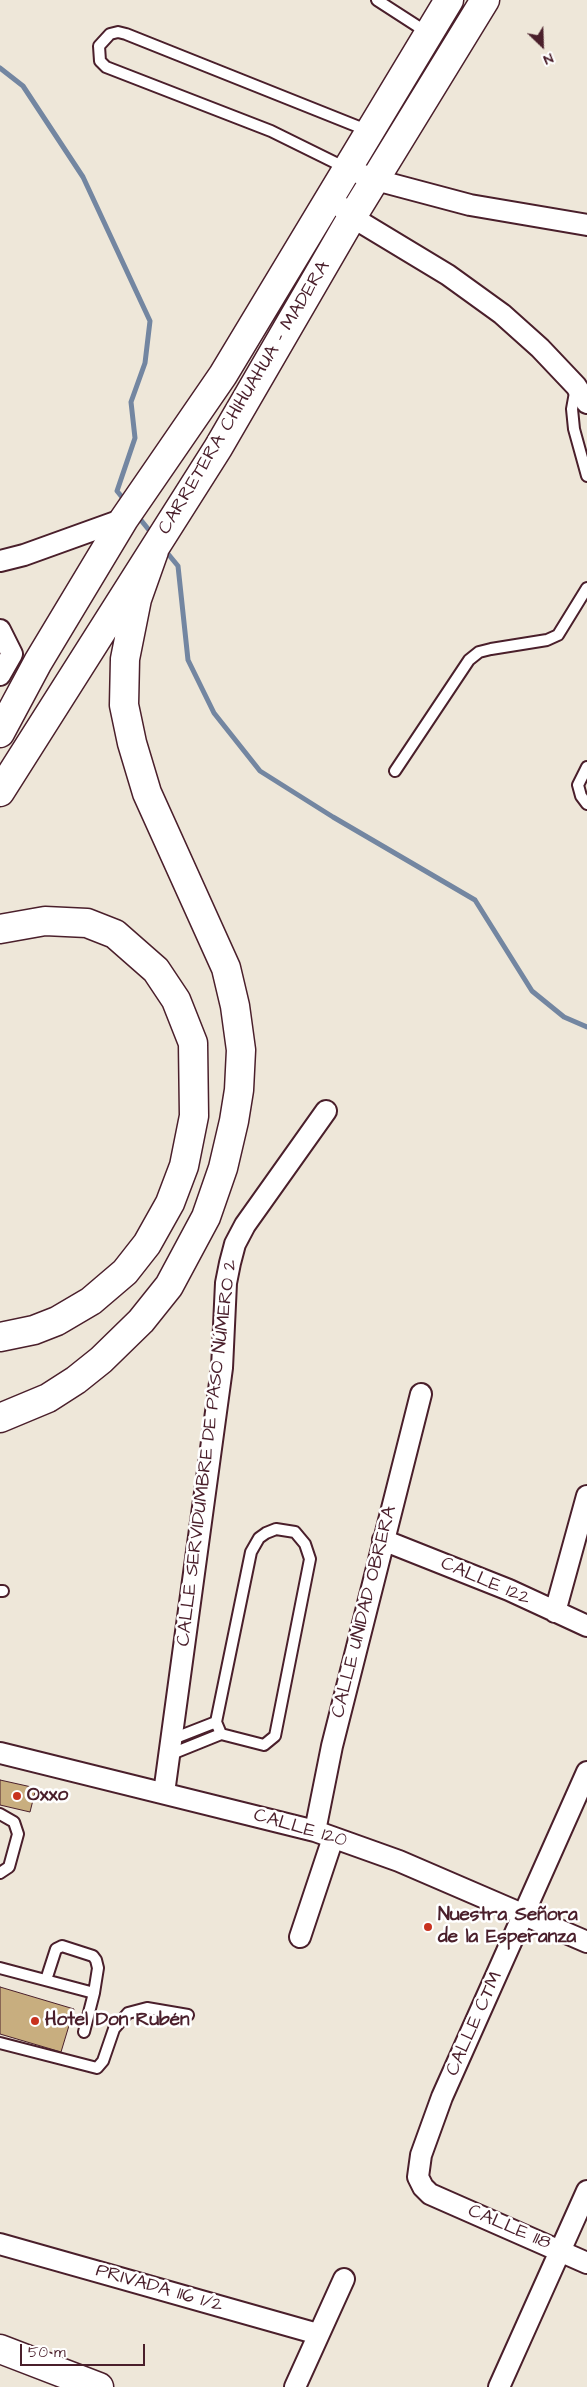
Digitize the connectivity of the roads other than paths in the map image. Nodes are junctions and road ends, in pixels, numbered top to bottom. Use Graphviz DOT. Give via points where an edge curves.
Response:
graph roads {
  1 [pos="377,0"];
  2 [pos="449,0"];
  3 [pos="486,0"];
  4 [pos="429,33"];
  5 [pos="370,131"];
  6 [pos="348,169"];
  7 [pos="376,180"];
  8 [pos="330,197"];
  9 [pos="352,217"];
  10 [pos="587,225"];
  11 [pos="576,386"];
  12 [pos="587,403"];
  13 [pos="587,476"];
  14 [pos="129,513"];
  15 [pos="157,546"];
  16 [pos="0,560"];
  17 [pos="587,588"];
  18 [pos="0,630"];
  19 [pos="0,675"];
  20 [pos="0,733"];
  21 [pos="587,767"];
  22 [pos="395,771"];
  23 [pos="0,792"];
  24 [pos="587,804"];
  25 [pos="0,929"];
  26 [pos="326,1111"];
  27 [pos="0,1337"];
  28 [pos="421,1394"];
  29 [pos="12,1413"];
  30 [pos="587,1496"];
  31 [pos="383,1540"];
  32 [pos="555,1612"];
  33 [pos="587,1626"];
  34 [pos="216,1722"];
  35 [pos="221,1734"];
  36 [pos="170,1748"];
  37 [pos="0,1753"];
  38 [pos="587,1772"];
  39 [pos="164,1792"];
  40 [pos="0,1814"];
  41 [pos="315,1831"];
  42 [pos="333,1838"];
  43 [pos="0,1873"];
  44 [pos="525,1914"];
  45 [pos="300,1937"];
  46 [pos="587,1942"];
  47 [pos="0,1968"];
  48 [pos="46,1980"];
  49 [pos="94,1993"];
  50 [pos="188,2015"];
  51 [pos="84,2032"];
  52 [pos="0,2043"];
  53 [pos="587,2192"];
  54 [pos="430,2194"];
  55 [pos="0,2244"];
  56 [pos="561,2250"];
  57 [pos="587,2263"];
  58 [pos="344,2279"];
  59 [pos="318,2334"];
  60 [pos="0,2349"];
  61 [pos="64,2381"];
  62 [pos="99,2387"];
  63 [pos="295,2387"];
  64 [pos="499,2387"];
  1 -- 4 [label="lane"];
  2 -- 4 [label="main road, CARRETERA CHIHUAHUA - MADERA"];
  3 -- 7 [label="main road, CARRETERA CHIHUAHUA - MADERA"];
  4 -- 5 [label="main road, CARRETERA CHIHUAHUA - MADERA"];
  5 -- 6 [label="main road, CARRETERA CHIHUAHUA - MADERA"];
  5 -- 6 [label="lane" via="126,34 110,34 99,46 100,61 106,67 271,131"];
  6 -- 7 [label="street"];
  6 -- 8 [label="main road, CARRETERA CHIHUAHUA - MADERA"];
  7 -- 9 [label="main road, CARRETERA CHIHUAHUA - MADERA"];
  7 -- 10 [label="street" via="470,205"];
  8 -- 9 [label="street"];
  8 -- 14 [label="main road, CARRETERA CHIHUAHUA - MADERA" via="223,375"];
  9 -- 11 [label="street" via="448,275 502,314"];
  9 -- 15 [label="main road, CARRETERA CHIHUAHUA - MADERA" via="218,448"];
  11 -- 12 [label="street"];
  11 -- 13 [label="lane" via="572,410 574,429"];
  14 -- 16 [label="street" via="24,555"];
  14 -- 20 [label="main road, CARRETERA CHIHUAHUA - MADERA" via="38,662"];
  15 -- 23 [label="main road, CARRETERA CHIHUAHUA - MADERA"];
  15 -- 29 [label="main road" via="137,599 125,659 124,705 147,793 226,968 239,1027 239,1090 223,1168 206,1217 169,1286 141,1321 101,1360 48,1398"];
  17 -- 22 [label="lane" via="558,635 547,640 479,652 469,660"];
  18 -- 19 [label="street" via="12,654"];
  21 -- 24 [label="lane" via="578,785"];
  25 -- 27 [label="main road" via="17,924 87,923 115,934 156,970 176,1000 193,1042 194,1116 184,1166 170,1203 125,1272 92,1301 49,1324"];
  26 -- 36 [label="street, CALLE SERVIDUMBRE DE PASO NÚMERO 2" via="245,1225 230,1263 222,1368"];
  28 -- 31 [label="street, CALLE UNIDAD OBRERA"];
  30 -- 32 [label="street"];
  31 -- 32 [label="street, CALLE 122" via="509,1590"];
  31 -- 41 [label="street, CALLE UNIDAD OBRERA" via="332,1746"];
  32 -- 33 [label="street, CALLE 122"];
  34 -- 35 [label="lane"];
  34 -- 35 [label="lane" via="251,1552 266,1533 276,1529 295,1532 306,1544 310,1559 275,1736 264,1745"];
  34 -- 36 [label="lane"];
  35 -- 36 [label="lane"];
  36 -- 39 [label="street, CALLE SERVIDUMBRE DE PASO NÚMERO 2"];
  37 -- 39 [label="street, CALLE 120"];
  38 -- 44 [label="street, CALLE CTM"];
  39 -- 41 [label="street, CALLE 120"];
  40 -- 43 [label="lane" via="14,1822 18,1834 9,1867"];
  41 -- 42 [label="street, CALLE 120"];
  42 -- 44 [label="street, CALLE 120" via="399,1861"];
  42 -- 45 [label="street"];
  44 -- 46 [label="street, CALLE 120"];
  44 -- 54 [label="street, CALLE CTM" via="442,2098 421,2155 418,2177"];
  47 -- 48 [label="lane"];
  48 -- 49 [label="lane"];
  48 -- 49 [label="lane" via="56,1949 65,1946 96,1960"];
  49 -- 51 [label="lane"];
  50 -- 52 [label="lane" via="146,2008 128,2013 114,2029 103,2061 97,2068"];
  53 -- 56 [label="street"];
  54 -- 56 [label="street, CALLE 118"];
  55 -- 59 [label="street, PRIVADA 116 1/2"];
  56 -- 57 [label="street, CALLE 118"];
  56 -- 64 [label="street"];
  58 -- 59 [label="street"];
  59 -- 63 [label="street"];
  60 -- 61 [label="main road"];
  61 -- 62 [label="main road"];
}
